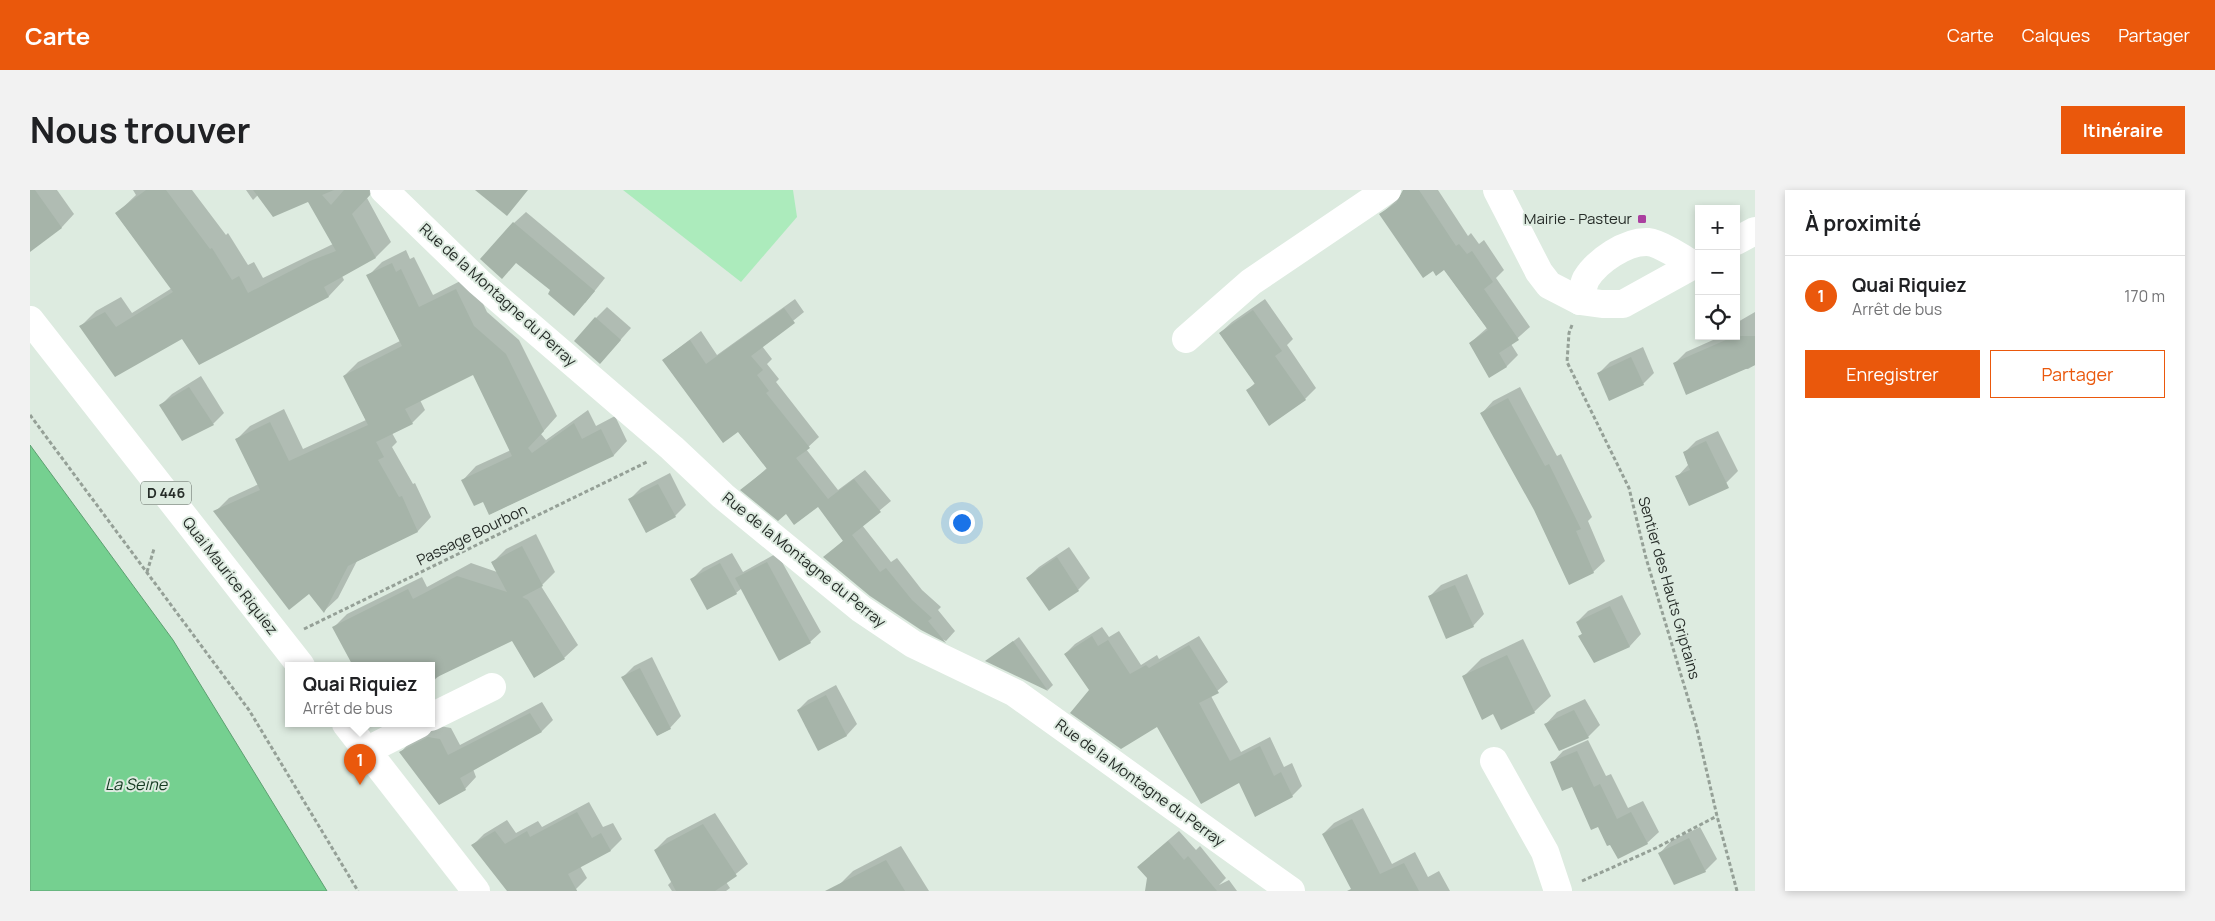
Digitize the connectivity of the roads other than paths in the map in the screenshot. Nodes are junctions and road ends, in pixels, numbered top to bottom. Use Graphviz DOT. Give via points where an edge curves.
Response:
graph roads {
  1 [pos="384,190"];
  2 [pos="1387,190"];
  3 [pos="1497,190"];
  4 [pos="1755,230"];
  5 [pos="1740,239"];
  6 [pos="1695,264"];
  7 [pos="1695,265"];
  8 [pos="1580,301"];
  9 [pos="30,320"];
  10 [pos="1186,339"];
  11 [pos="298,662"];
  12 [pos="492,686"];
  13 [pos="435,715"];
  14 [pos="348,727"];
  15 [pos="413,727"];
  16 [pos="366,751"];
  17 [pos="1494,761"];
  18 [pos="476,891"];
  19 [pos="1291,891"];
  20 [pos="1558,891"];
  1 -- 19 [label="street, Rue de la Montagne du Perray" via="479,282 723,496 861,609 913,644 1015,693"];
  2 -- 10 [label="street" via="1251,282"];
  3 -- 8 [label="street" via="1539,272 1549,284"];
  4 -- 5 [label="street"];
  6 -- 8 [label="street" via="1648,242 1625,247 1609,254 1586,279"];
  7 -- 8 [label="street" via="1623,304"];
  9 -- 11 [label="street, Quai Maurice Riquiez / D 446"];
  12 -- 13 [label="street"];
  14 -- 16 [label="street"];
  15 -- 16 [label="street"];
  16 -- 18 [label="street"];
  17 -- 20 [label="street" via="1546,852"];
}
